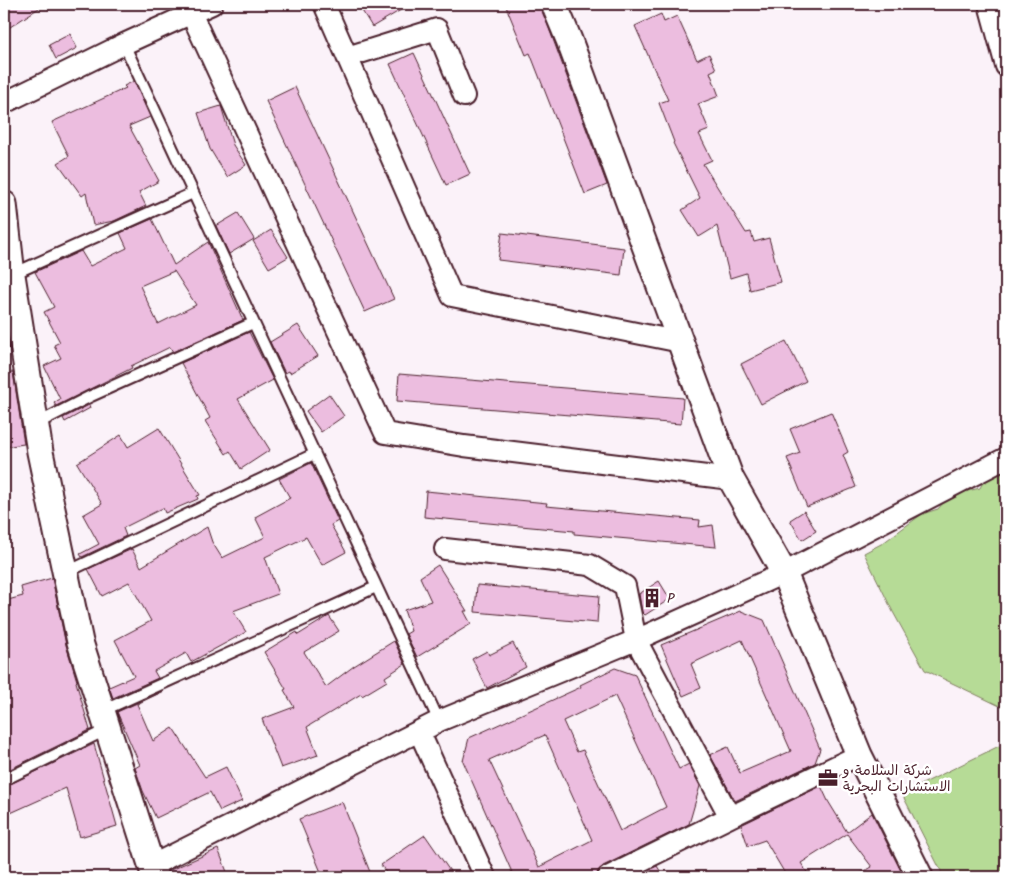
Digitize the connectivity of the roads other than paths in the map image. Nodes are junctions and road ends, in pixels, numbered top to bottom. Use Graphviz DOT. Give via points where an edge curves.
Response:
graph roads {
  1 [pos="324,4"];
  2 [pos="554,4"];
  3 [pos="989,4"];
  4 [pos="202,7"];
  5 [pos="124,44"];
  6 [pos="347,57"];
  7 [pos="1006,66"];
  8 [pos="464,96"];
  9 [pos="4,103"];
  10 [pos="193,193"];
  11 [pos="4,204"];
  12 [pos="12,275"];
  13 [pos="254,323"];
  14 [pos="681,342"];
  15 [pos="35,424"];
  16 [pos="314,454"];
  17 [pos="1006,458"];
  18 [pos="731,480"];
  19 [pos="445,549"];
  20 [pos="65,573"];
  21 [pos="784,573"];
  22 [pos="376,587"];
  23 [pos="636,640"];
  24 [pos="105,720"];
  25 [pos="439,721"];
  26 [pos="419,731"];
  27 [pos="860,755"];
  28 [pos="4,780"];
  29 [pos="730,817"];
  30 [pos="153,872"];
  31 [pos="485,877"];
  32 [pos="608,877"];
  33 [pos="920,877"];
  1 -- 6 [label="street"];
  2 -- 14 [label="street"];
  3 -- 7 [label="street"];
  4 -- 5 [label="street"];
  4 -- 18 [label="street" via="385,433"];
  5 -- 9 [label="street"];
  5 -- 10 [label="lane"];
  6 -- 8 [label="street" via="437,29"];
  6 -- 14 [label="street" via="452,296"];
  10 -- 12 [label="lane"];
  10 -- 13 [label="lane"];
  11 -- 12 [label="street"];
  12 -- 15 [label="street"];
  13 -- 15 [label="lane"];
  13 -- 16 [label="lane"];
  14 -- 18 [label="street"];
  15 -- 20 [label="street"];
  16 -- 20 [label="lane"];
  16 -- 22 [label="lane"];
  17 -- 21 [label="street"];
  18 -- 21 [label="street"];
  19 -- 23 [label="street" via="590,565 625,586"];
  20 -- 24 [label="street" via="80,642"];
  21 -- 23 [label="street"];
  21 -- 27 [label="street"];
  22 -- 24 [label="lane"];
  22 -- 25 [label="lane"];
  23 -- 25 [label="street"];
  23 -- 26 [label="street"];
  23 -- 29 [label="street"];
  24 -- 28 [label="lane"];
  24 -- 30 [label="street"];
  25 -- 26 [label="street"];
  26 -- 30 [label="street"];
  26 -- 31 [label="street"];
  27 -- 29 [label="street"];
  27 -- 33 [label="street"];
  29 -- 32 [label="street"];
}
